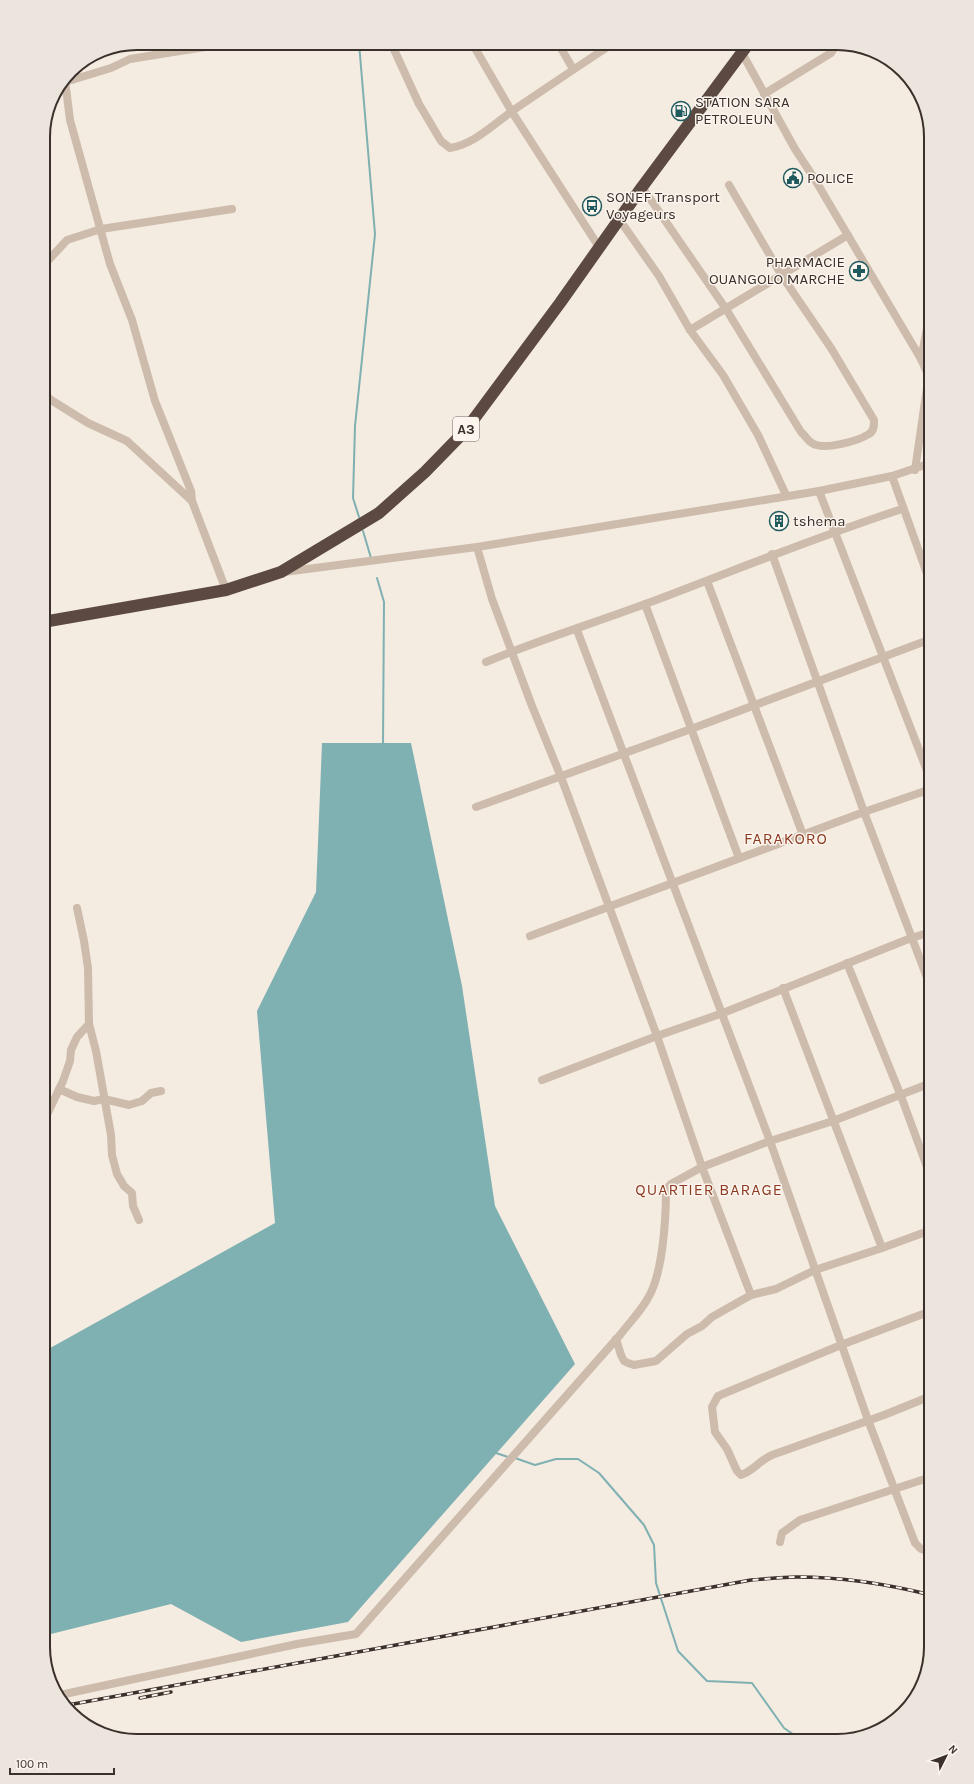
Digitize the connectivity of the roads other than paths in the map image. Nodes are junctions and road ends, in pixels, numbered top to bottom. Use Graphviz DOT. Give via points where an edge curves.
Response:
graph roads {
  1 [pos="161,50"];
  2 [pos="185,50"];
  3 [pos="394,50"];
  4 [pos="476,50"];
  5 [pos="562,50"];
  6 [pos="603,50"];
  7 [pos="738,50"];
  8 [pos="740,50"];
  9 [pos="833,50"];
  10 [pos="167,53"];
  11 [pos="573,69"];
  12 [pos="73,79"];
  13 [pos="66,88"];
  14 [pos="764,94"];
  15 [pos="512,112"];
  16 [pos="729,185"];
  17 [pos="642,187"];
  18 [pos="232,209"];
  19 [pos="619,219"];
  20 [pos="101,229"];
  21 [pos="848,235"];
  22 [pos="599,247"];
  23 [pos="50,258"];
  24 [pos="782,276"];
  25 [pos="726,309"];
  26 [pos="690,330"];
  27 [pos="924,344"];
  28 [pos="921,359"];
  29 [pos="924,365"];
  30 [pos="50,399"];
  31 [pos="924,415"];
  32 [pos="924,466"];
  33 [pos="915,470"];
  34 [pos="892,476"];
  35 [pos="819,491"];
  36 [pos="786,495"];
  37 [pos="192,501"];
  38 [pos="902,509"];
  39 [pos="834,531"];
  40 [pos="477,547"];
  41 [pos="772,554"];
  42 [pos="924,567"];
  43 [pos="281,572"];
  44 [pos="707,581"];
  45 [pos="226,590"];
  46 [pos="645,604"];
  47 [pos="50,621"];
  48 [pos="577,630"];
  49 [pos="924,642"];
  50 [pos="511,652"];
  51 [pos="884,656"];
  52 [pos="486,662"];
  53 [pos="818,681"];
  54 [pos="755,705"];
  55 [pos="691,729"];
  56 [pos="623,754"];
  57 [pos="924,762"];
  58 [pos="561,777"];
  59 [pos="924,791"];
  60 [pos="476,807"];
  61 [pos="864,812"];
  62 [pos="803,835"];
  63 [pos="739,858"];
  64 [pos="672,883"];
  65 [pos="608,907"];
  66 [pos="77,908"];
  67 [pos="924,934"];
  68 [pos="530,936"];
  69 [pos="911,938"];
  70 [pos="847,963"];
  71 [pos="924,970"];
  72 [pos="783,988"];
  73 [pos="723,1013"];
  74 [pos="89,1024"];
  75 [pos="657,1036"];
  76 [pos="542,1080"];
  77 [pos="924,1086"];
  78 [pos="59,1089"];
  79 [pos="161,1091"];
  80 [pos="900,1096"];
  81 [pos="104,1099"];
  82 [pos="50,1108"];
  83 [pos="833,1121"];
  84 [pos="770,1141"];
  85 [pos="924,1159"];
  86 [pos="702,1167"];
  87 [pos="139,1220"];
  88 [pos="924,1233"];
  89 [pos="882,1248"];
  90 [pos="815,1270"];
  91 [pos="751,1295"];
  92 [pos="924,1313"];
  93 [pos="616,1339"];
  94 [pos="841,1345"];
  95 [pos="924,1399"];
  96 [pos="868,1420"];
  97 [pos="924,1479"];
  98 [pos="894,1490"];
  99 [pos="780,1542"];
  100 [pos="924,1551"];
  101 [pos="64,1694"];
  1 -- 10 [label="street"];
  2 -- 10 [label="street"];
  3 -- 15 [label="street" via="419,104 441,141 450,148 461,146"];
  4 -- 15 [label="street"];
  5 -- 11 [label="street"];
  6 -- 11 [label="street"];
  7 -- 17 [label="highway, A3"];
  8 -- 14 [label="street"];
  9 -- 14 [label="street"];
  10 -- 12 [label="street" via="130,58 111,68"];
  11 -- 15 [label="street"];
  13 -- 20 [label="street" via="70,120"];
  14 -- 21 [label="street"];
  15 -- 22 [label="street"];
  16 -- 24 [label="street"];
  17 -- 19 [label="highway, A3"];
  17 -- 25 [label="street"];
  18 -- 20 [label="street"];
  19 -- 22 [label="highway, A3"];
  19 -- 26 [label="street" via="658,276"];
  20 -- 23 [label="street" via="67,240"];
  20 -- 37 [label="street" via="110,264 132,320 155,401 191,491"];
  21 -- 24 [label="street"];
  21 -- 28 [label="street"];
  22 -- 43 [label="highway, A3" via="465,431 425,472 379,513"];
  24 -- 25 [label="street"];
  24 -- 25 [label="street" via="831,348 874,420 874,428 870,434 845,443 825,446 812,444 801,432"];
  25 -- 26 [label="street"];
  26 -- 36 [label="street" via="723,376 758,435"];
  27 -- 28 [label="street"];
  28 -- 29 [label="street"];
  30 -- 37 [label="street" via="88,423 126,441"];
  31 -- 33 [label="street"];
  32 -- 33 [label="street"];
  33 -- 34 [label="street"];
  34 -- 35 [label="street"];
  34 -- 38 [label="street"];
  35 -- 36 [label="street"];
  35 -- 39 [label="street"];
  36 -- 40 [label="street"];
  37 -- 45 [label="street"];
  38 -- 39 [label="street"];
  38 -- 42 [label="street"];
  39 -- 41 [label="street"];
  39 -- 51 [label="street"];
  40 -- 43 [label="street"];
  40 -- 50 [label="street"];
  41 -- 44 [label="street"];
  41 -- 53 [label="street"];
  43 -- 45 [label="highway, A3"];
  44 -- 46 [label="street"];
  44 -- 54 [label="street"];
  45 -- 47 [label="highway, A3"];
  46 -- 48 [label="street"];
  46 -- 55 [label="street"];
  48 -- 50 [label="street"];
  48 -- 56 [label="street"];
  49 -- 51 [label="street"];
  50 -- 52 [label="street"];
  50 -- 58 [label="street"];
  51 -- 53 [label="street"];
  51 -- 57 [label="street"];
  53 -- 54 [label="street"];
  53 -- 61 [label="street"];
  54 -- 55 [label="street"];
  54 -- 62 [label="street"];
  55 -- 56 [label="street"];
  55 -- 63 [label="street"];
  56 -- 58 [label="street"];
  56 -- 64 [label="street"];
  58 -- 60 [label="street"];
  58 -- 65 [label="street"];
  59 -- 61 [label="street"];
  61 -- 62 [label="street"];
  61 -- 69 [label="street"];
  62 -- 63 [label="street"];
  63 -- 64 [label="street"];
  64 -- 65 [label="street"];
  64 -- 73 [label="street"];
  65 -- 68 [label="street"];
  65 -- 75 [label="street"];
  66 -- 74 [label="street" via="88,968"];
  67 -- 69 [label="street"];
  69 -- 70 [label="street"];
  69 -- 71 [label="street"];
  70 -- 72 [label="street"];
  70 -- 80 [label="street"];
  72 -- 73 [label="street"];
  72 -- 83 [label="street"];
  73 -- 75 [label="street"];
  73 -- 84 [label="street"];
  74 -- 78 [label="street" via="74,1043"];
  74 -- 81 [label="street"];
  75 -- 76 [label="street"];
  75 -- 86 [label="street"];
  77 -- 80 [label="street"];
  78 -- 81 [label="street" via="94,1101"];
  78 -- 82 [label="street"];
  79 -- 81 [label="street" via="151,1093 142,1101 129,1105"];
  80 -- 83 [label="street"];
  80 -- 85 [label="street"];
  81 -- 87 [label="street" via="113,1162 124,1186 132,1193 133,1206"];
  83 -- 84 [label="street"];
  83 -- 89 [label="street"];
  84 -- 86 [label="street"];
  84 -- 90 [label="street"];
  86 -- 91 [label="street"];
  86 -- 93 [label="street" via="666,1189 666,1214 657,1274 649,1298"];
  88 -- 89 [label="street"];
  89 -- 90 [label="street"];
  90 -- 91 [label="street" via="776,1289"];
  90 -- 94 [label="street"];
  91 -- 93 [label="street" via="687,1334 656,1361 634,1365 624,1361"];
  92 -- 94 [label="street"];
  93 -- 101 [label="street" via="356,1634 297,1644"];
  94 -- 96 [label="street"];
  94 -- 96 [label="street" via="718,1396 712,1407 715,1432 741,1475 746,1474 766,1457"];
  95 -- 96 [label="street"];
  96 -- 98 [label="street"];
  97 -- 98 [label="street"];
  98 -- 99 [label="street" via="800,1520 782,1534"];
  98 -- 100 [label="street" via="915,1544"];
}
